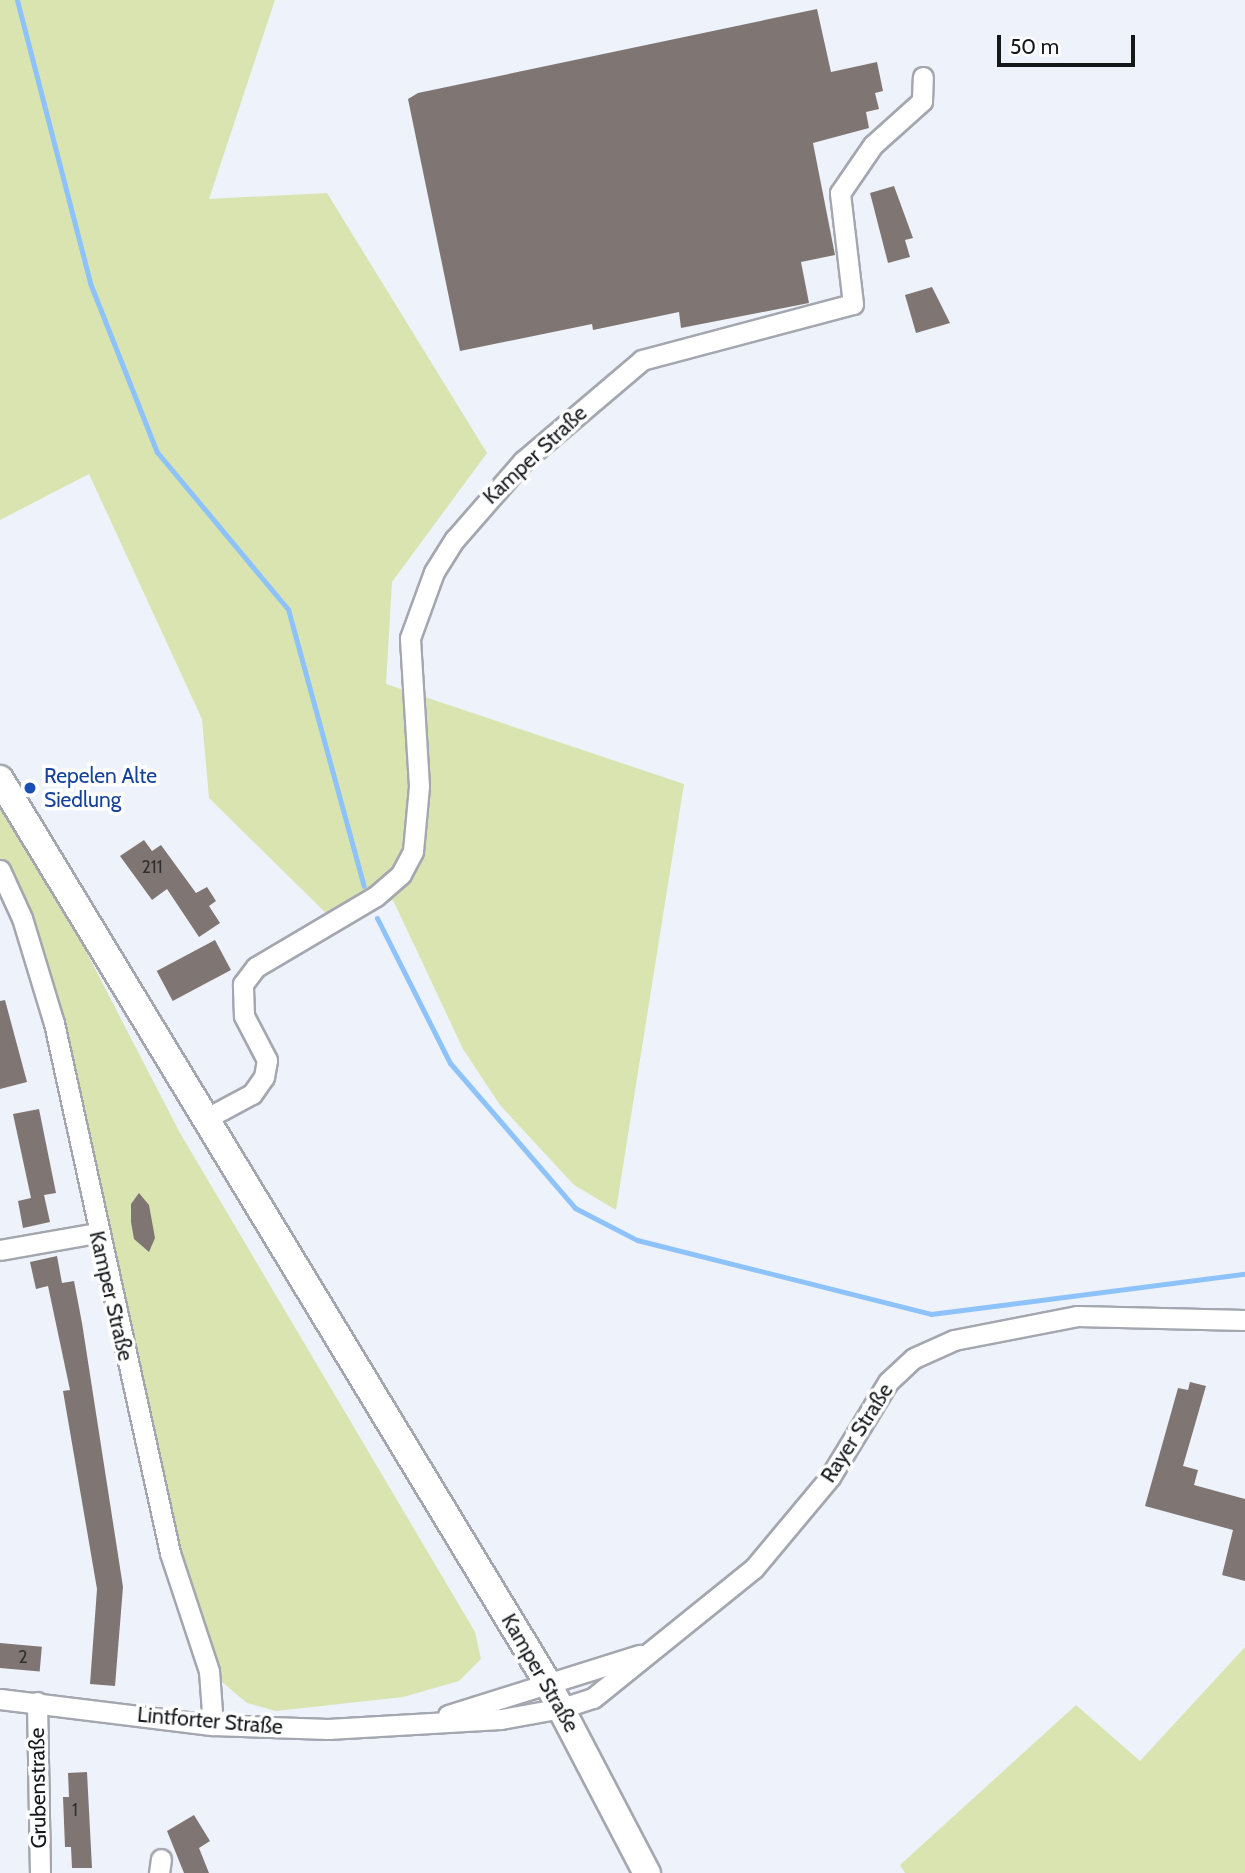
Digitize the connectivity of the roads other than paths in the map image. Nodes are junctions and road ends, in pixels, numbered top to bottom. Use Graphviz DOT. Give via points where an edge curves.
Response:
graph roads {
  1 [pos="923,78"];
  2 [pos="0,779"];
  3 [pos="0,870"];
  4 [pos="207,1118"];
  5 [pos="96,1233"];
  6 [pos="0,1250"];
  7 [pos="1245,1320"];
  8 [pos="647,1653"];
  9 [pos="547,1682"];
  10 [pos="0,1699"];
  11 [pos="37,1702"];
  12 [pos="562,1708"];
  13 [pos="421,1723"];
  14 [pos="213,1725"];
  15 [pos="40,1873"];
  16 [pos="647,1873"];
  1 -- 4 [label="street, Kamper Straße" via="922,101 873,145 840,193 853,304 642,360 523,461 455,539 425,592 410,638 419,786 413,851 401,874 376,896 256,967 243,984 244,1016 267,1060 264,1077 252,1094"];
  2 -- 4 [label="main road, Kamper Straße"];
  3 -- 5 [label="street, Kamper Straße" via="22,918 54,1023"];
  4 -- 9 [label="main road, Kamper Straße"];
  5 -- 6 [label="street"];
  5 -- 14 [label="street, Kamper Straße" via="170,1553 209,1671"];
  7 -- 8 [label="street, Rayer Straße" via="1077,1316 954,1340 914,1359 888,1382 798,1520 725,1594"];
  8 -- 9 [label="street, Rayer Straße"];
  8 -- 12 [label="street, Rayer Straße" via="593,1698"];
  9 -- 12 [label="main road, Kamper Straße"];
  9 -- 13 [label="street, Lintforter Straße"];
  10 -- 11 [label="street, Lintforter Straße"];
  11 -- 14 [label="street, Lintforter Straße"];
  11 -- 15 [label="street, Grubenstraße"];
  12 -- 13 [label="street, Lintforter Straße" via="501,1719"];
  12 -- 16 [label="main road, Kamper Straße"];
  13 -- 14 [label="street, Lintforter Straße" via="328,1729"];
}
